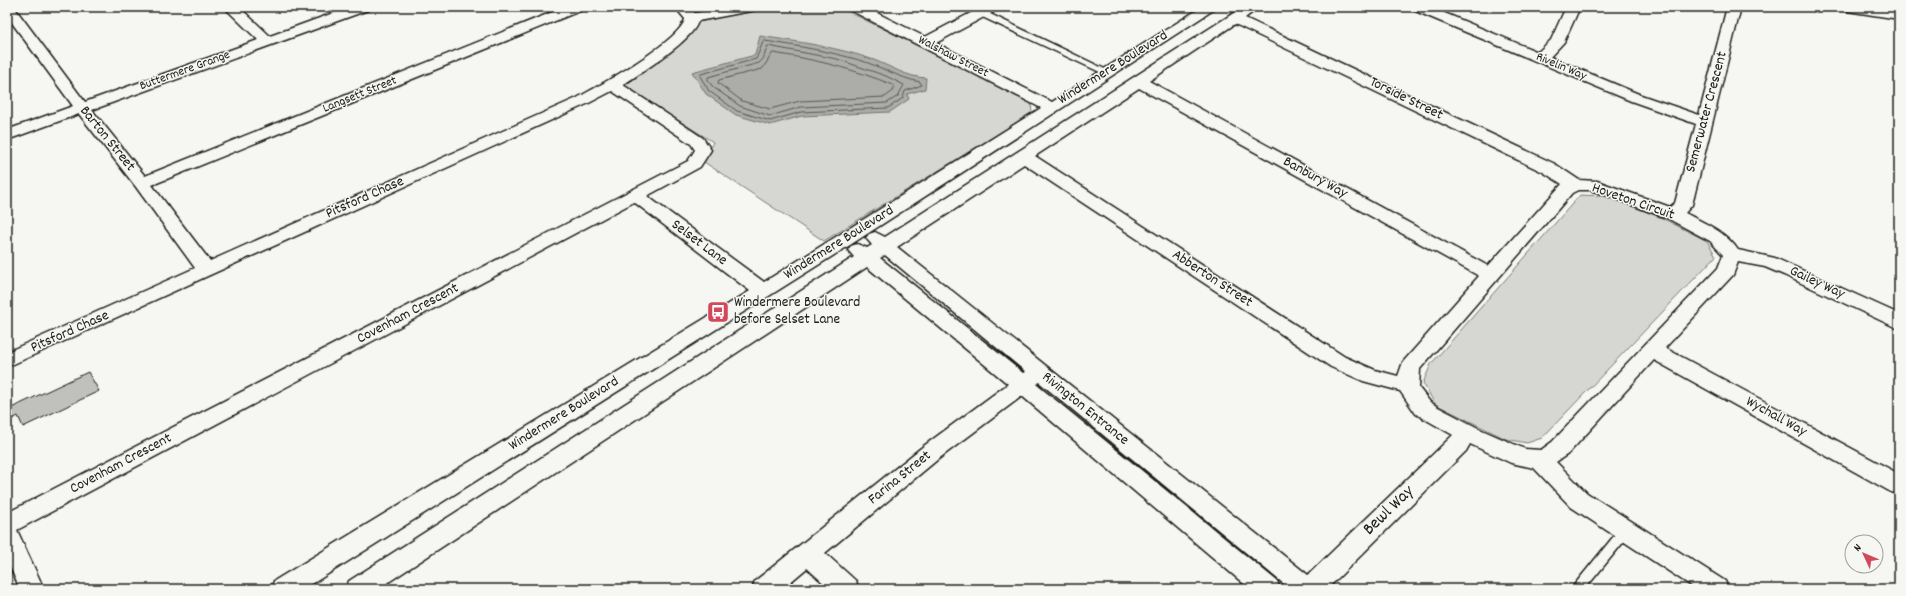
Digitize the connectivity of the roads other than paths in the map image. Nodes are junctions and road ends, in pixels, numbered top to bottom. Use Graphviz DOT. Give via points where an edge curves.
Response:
graph roads {
  1 [pos="7,7"];
  2 [pos="231,7"];
  3 [pos="363,7"];
  4 [pos="577,7"];
  5 [pos="751,7"];
  6 [pos="855,7"];
  7 [pos="1211,7"];
  8 [pos="1252,7"];
  9 [pos="1418,7"];
  10 [pos="1573,7"];
  11 [pos="1734,7"];
  12 [pos="1847,7"];
  13 [pos="987,10"];
  14 [pos="687,12"];
  15 [pos="1899,15"];
  16 [pos="1234,18"];
  17 [pos="268,41"];
  18 [pos="925,43"];
  19 [pos="1540,58"];
  20 [pos="1107,72"];
  21 [pos="1138,81"];
  22 [pos="612,85"];
  23 [pos="1051,107"];
  24 [pos="82,108"];
  25 [pos="1705,122"];
  26 [pos="7,135"];
  27 [pos="1023,156"];
  28 [pos="142,182"];
  29 [pos="1575,185"];
  30 [pos="635,195"];
  31 [pos="1673,214"];
  32 [pos="863,228"];
  33 [pos="844,241"];
  34 [pos="885,246"];
  35 [pos="1732,255"];
  36 [pos="866,258"];
  37 [pos="207,270"];
  38 [pos="1491,275"];
  39 [pos="763,291"];
  40 [pos="1899,322"];
  41 [pos="1652,350"];
  42 [pos="7,360"];
  43 [pos="1040,371"];
  44 [pos="1022,385"];
  45 [pos="1409,386"];
  46 [pos="1467,432"];
  47 [pos="1539,459"];
  48 [pos="1899,485"];
  49 [pos="7,524"];
  50 [pos="1626,530"];
  51 [pos="7,534"];
  52 [pos="808,553"];
  53 [pos="32,589"];
  54 [pos="283,589"];
  55 [pos="358,589"];
  56 [pos="764,589"];
  57 [pos="847,589"];
  58 [pos="1268,589"];
  59 [pos="1309,589"];
  60 [pos="1577,589"];
  61 [pos="1716,589"];
  1 -- 24 [label="street, Barton Street"];
  2 -- 17 [label="street"];
  3 -- 17 [label="street, Buttermere Grange"];
  4 -- 28 [label="street, Langsett Street"];
  5 -- 14 [label="street"];
  6 -- 18 [label="street, Walshaw Street"];
  7 -- 20 [label="street, Windermere Boulevard"];
  8 -- 16 [label="street, Windermere Boulevard"];
  9 -- 19 [label="street, Rivelin Way"];
  10 -- 19 [label="street" via="1557,42"];
  11 -- 25 [label="street, Semerwater Crescent"];
  12 -- 15 [label="street"];
  13 -- 18 [label="street"];
  13 -- 20 [label="lane"];
  14 -- 22 [label="street, Pitsford Chase" via="690,27 670,45"];
  16 -- 21 [label="street, Windermere Boulevard"];
  16 -- 29 [label="street, Torside Street" via="1549,168"];
  17 -- 24 [label="street, Buttermere Grange"];
  18 -- 23 [label="street, Walshaw Street"];
  19 -- 25 [label="street, Rivelin Way" via="1636,98"];
  20 -- 23 [label="street, Windermere Boulevard"];
  21 -- 27 [label="street, Windermere Boulevard"];
  21 -- 38 [label="street, Banbury Way"];
  22 -- 30 [label="street, Covenham Crescent" via="696,141 703,150 694,164"];
  22 -- 37 [label="street, Pitsford Chase"];
  23 -- 32 [label="street, Windermere Boulevard"];
  24 -- 26 [label="street, Buttermere Grange"];
  24 -- 28 [label="street, Barton Street"];
  25 -- 31 [label="street, Semerwater Crescent" via="1683,205"];
  27 -- 34 [label="street, Windermere Boulevard"];
  27 -- 45 [label="street, Abberton Street" via="1338,362 1370,376"];
  28 -- 37 [label="street, Barton Street"];
  29 -- 31 [label="street, Hoveton Circuit" via="1591,185 1606,189"];
  29 -- 38 [label="street, Hoveton Circuit" via="1566,189"];
  30 -- 39 [label="street, Selset Lane"];
  30 -- 49 [label="street, Covenham Crescent"];
  31 -- 35 [label="street, Hoveton Circuit" via="1716,237"];
  32 -- 33 [label="street, Windermere Boulevard"];
  32 -- 34 [label="street, Rivington Entrance"];
  33 -- 36 [label="street, Rivington Entrance"];
  33 -- 39 [label="street, Windermere Boulevard"];
  34 -- 36 [label="street, Windermere Boulevard"];
  34 -- 43 [label="street, Rivington Entrance"];
  35 -- 40 [label="street, Gailey Way" via="1769,262"];
  35 -- 41 [label="street" via="1726,271"];
  36 -- 44 [label="street, Rivington Entrance" via="893,277"];
  36 -- 55 [label="street, Windermere Boulevard"];
  37 -- 42 [label="street, Pitsford Chase"];
  38 -- 45 [label="street, Hoveton Circuit" via="1410,367"];
  39 -- 54 [label="street, Windermere Boulevard"];
  41 -- 47 [label="street" via="1552,456"];
  41 -- 48 [label="street, Wychall Way"];
  43 -- 44 [label="street, Farina Street"];
  43 -- 59 [label="street, Rivington Entrance"];
  44 -- 52 [label="street, Farina Street" via="930,454"];
  44 -- 58 [label="street, Rivington Entrance"];
  45 -- 46 [label="street" via="1409,391 1424,408"];
  46 -- 47 [label="street" via="1526,459"];
  46 -- 59 [label="street, Bewl Way" via="1458,445"];
  47 -- 50 [label="street" via="1579,500"];
  50 -- 60 [label="lane"];
  50 -- 61 [label="street"];
  51 -- 53 [label="street"];
  52 -- 56 [label="street, Farina Street"];
  52 -- 57 [label="street"];
}
